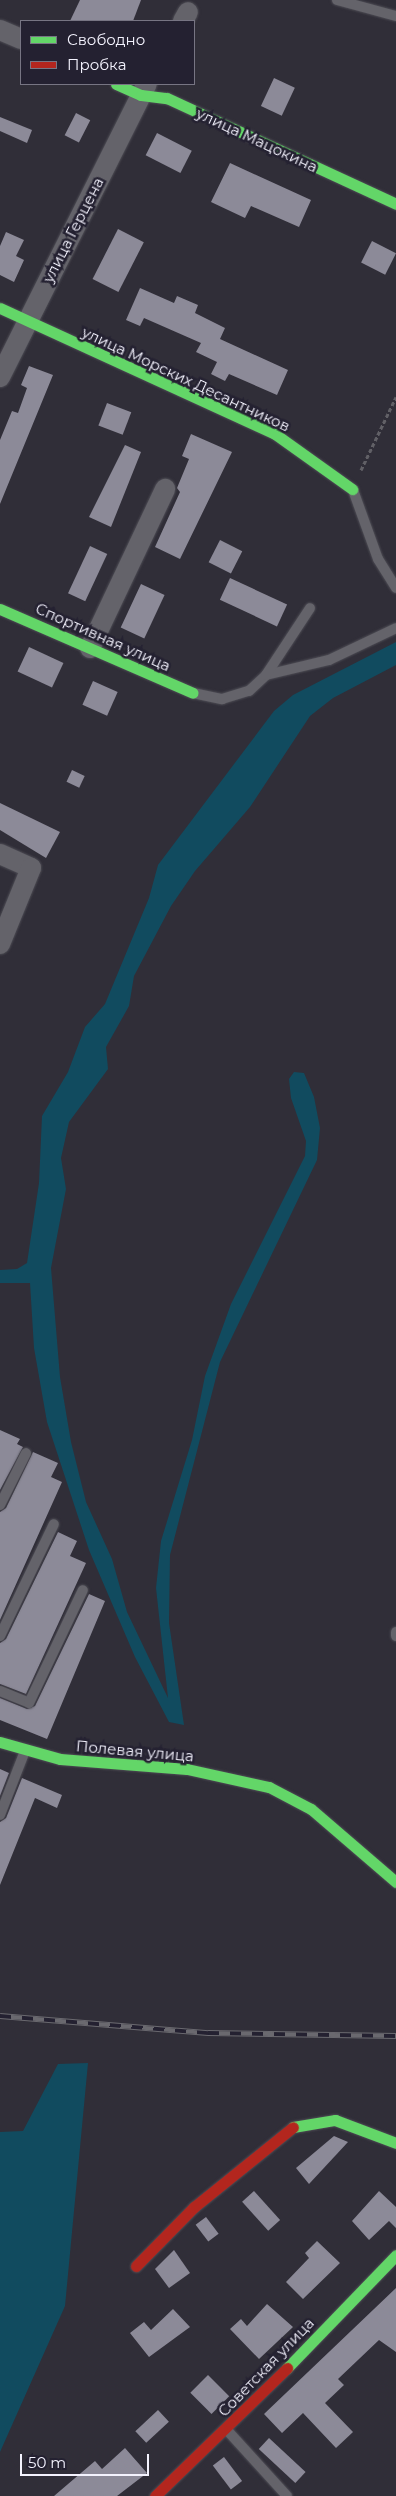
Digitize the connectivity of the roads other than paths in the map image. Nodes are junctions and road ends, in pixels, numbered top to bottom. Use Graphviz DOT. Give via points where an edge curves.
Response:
graph roads {
  1 [pos="337,0"];
  2 [pos="396,16"];
  3 [pos="0,30"];
  4 [pos="20,40"];
  5 [pos="122,85"];
  6 [pos="144,89"];
  7 [pos="396,204"];
  8 [pos="0,308"];
  9 [pos="27,322"];
  10 [pos="0,378"];
  11 [pos="165,489"];
  12 [pos="352,489"];
  13 [pos="396,588"];
  14 [pos="310,608"];
  15 [pos="0,609"];
  16 [pos="396,628"];
  17 [pos="90,648"];
  18 [pos="266,675"];
  19 [pos="193,693"];
  20 [pos="0,854"];
  21 [pos="0,944"];
  22 [pos="26,1453"];
  23 [pos="0,1505"];
  24 [pos="54,1524"];
  25 [pos="83,1590"];
  26 [pos="0,1636"];
  27 [pos="0,1691"];
  28 [pos="0,1742"];
  29 [pos="25,1752"];
  30 [pos="0,1815"];
  31 [pos="396,1882"];
  32 [pos="396,2143"];
  33 [pos="396,2254"];
  34 [pos="136,2266"];
  35 [pos="226,2430"];
  36 [pos="154,2496"];
  37 [pos="287,2496"];
  1 -- 2 [label="lane"];
  3 -- 4 [label="street"];
  5 -- 6 [label="street, улица Мацокина"];
  6 -- 7 [label="street, улица Мацокина"];
  6 -- 9 [label="street, улица Герцена"];
  8 -- 9 [label="street, улица Морских Десантников"];
  9 -- 10 [label="street, улица Герцена"];
  9 -- 12 [label="street, улица Морских Десантников" via="275,434"];
  11 -- 17 [label="street"];
  12 -- 13 [label="lane" via="378,559"];
  14 -- 18 [label="lane"];
  15 -- 17 [label="street, Спортивная улица"];
  16 -- 18 [label="lane" via="329,660"];
  17 -- 19 [label="street, Спортивная улица"];
  18 -- 19 [label="lane" via="249,691 222,699"];
  20 -- 21 [label="street" via="31,868"];
  22 -- 23 [label="lane"];
  24 -- 26 [label="lane"];
  25 -- 27 [label="lane" via="29,1703"];
  28 -- 29 [label="street, Полевая улица"];
  29 -- 30 [label="lane"];
  29 -- 31 [label="street, Полевая улица" via="68,1760 187,1769 269,1787 311,1809"];
  32 -- 34 [label="street" via="334,2120 295,2126 194,2207"];
  33 -- 35 [label="street, Советская улица"];
  35 -- 36 [label="street, Советская улица"];
  35 -- 37 [label="lane"];
}
